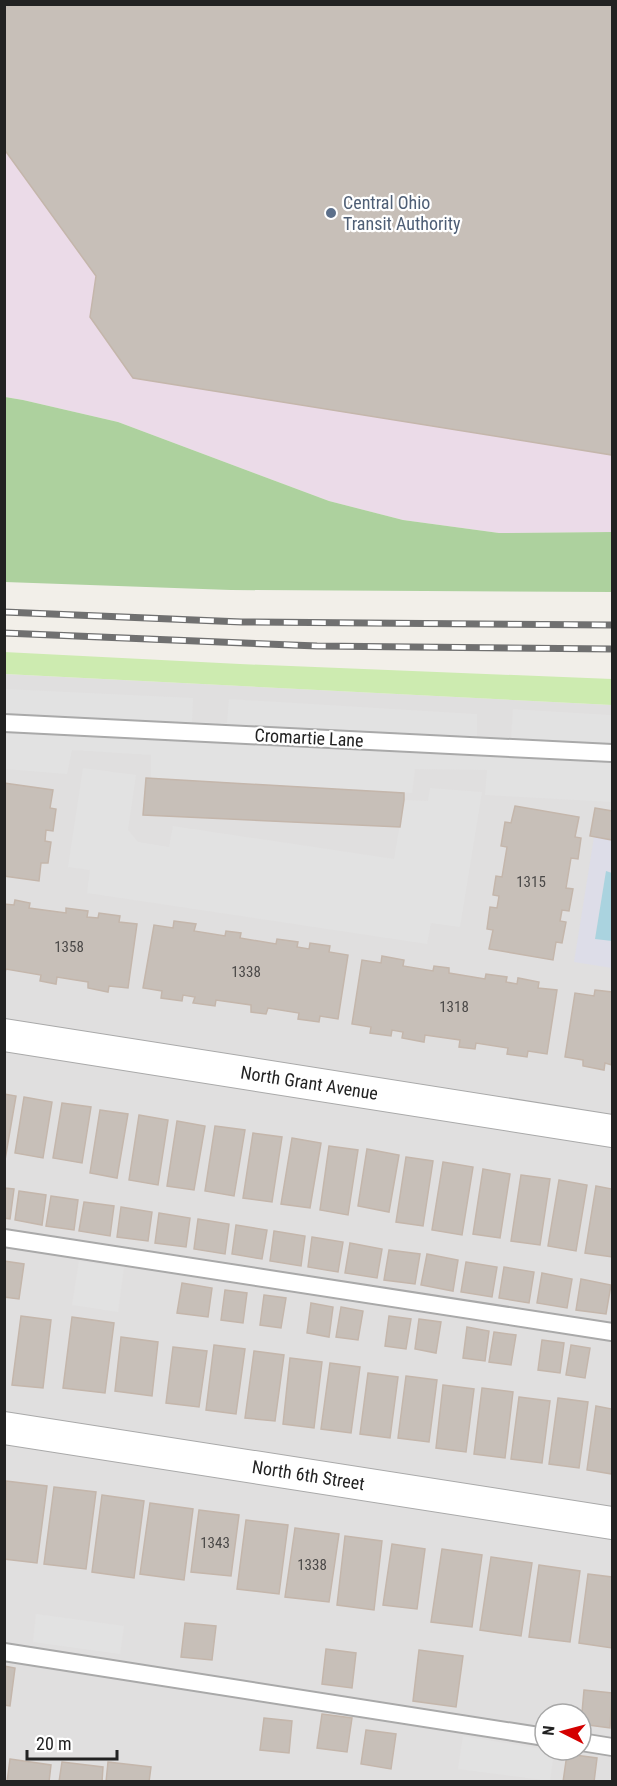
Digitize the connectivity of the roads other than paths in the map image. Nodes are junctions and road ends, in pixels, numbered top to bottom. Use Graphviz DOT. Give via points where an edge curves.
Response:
graph roads {
  1 [pos="4,723"];
  2 [pos="612,753"];
  3 [pos="4,1035"];
  4 [pos="612,1131"];
  5 [pos="4,1238"];
  6 [pos="612,1332"];
  7 [pos="4,1428"];
  8 [pos="612,1523"];
  9 [pos="4,1652"];
  10 [pos="533,1735"];
  11 [pos="593,1744"];
  12 [pos="612,1747"];
  1 -- 2 [label="lane, Cromartie Lane"];
  3 -- 4 [label="street, North Grant Avenue"];
  5 -- 6 [label="lane"];
  7 -- 8 [label="street, North 6th Street"];
  9 -- 10 [label="lane"];
  11 -- 12 [label="lane"];
}
